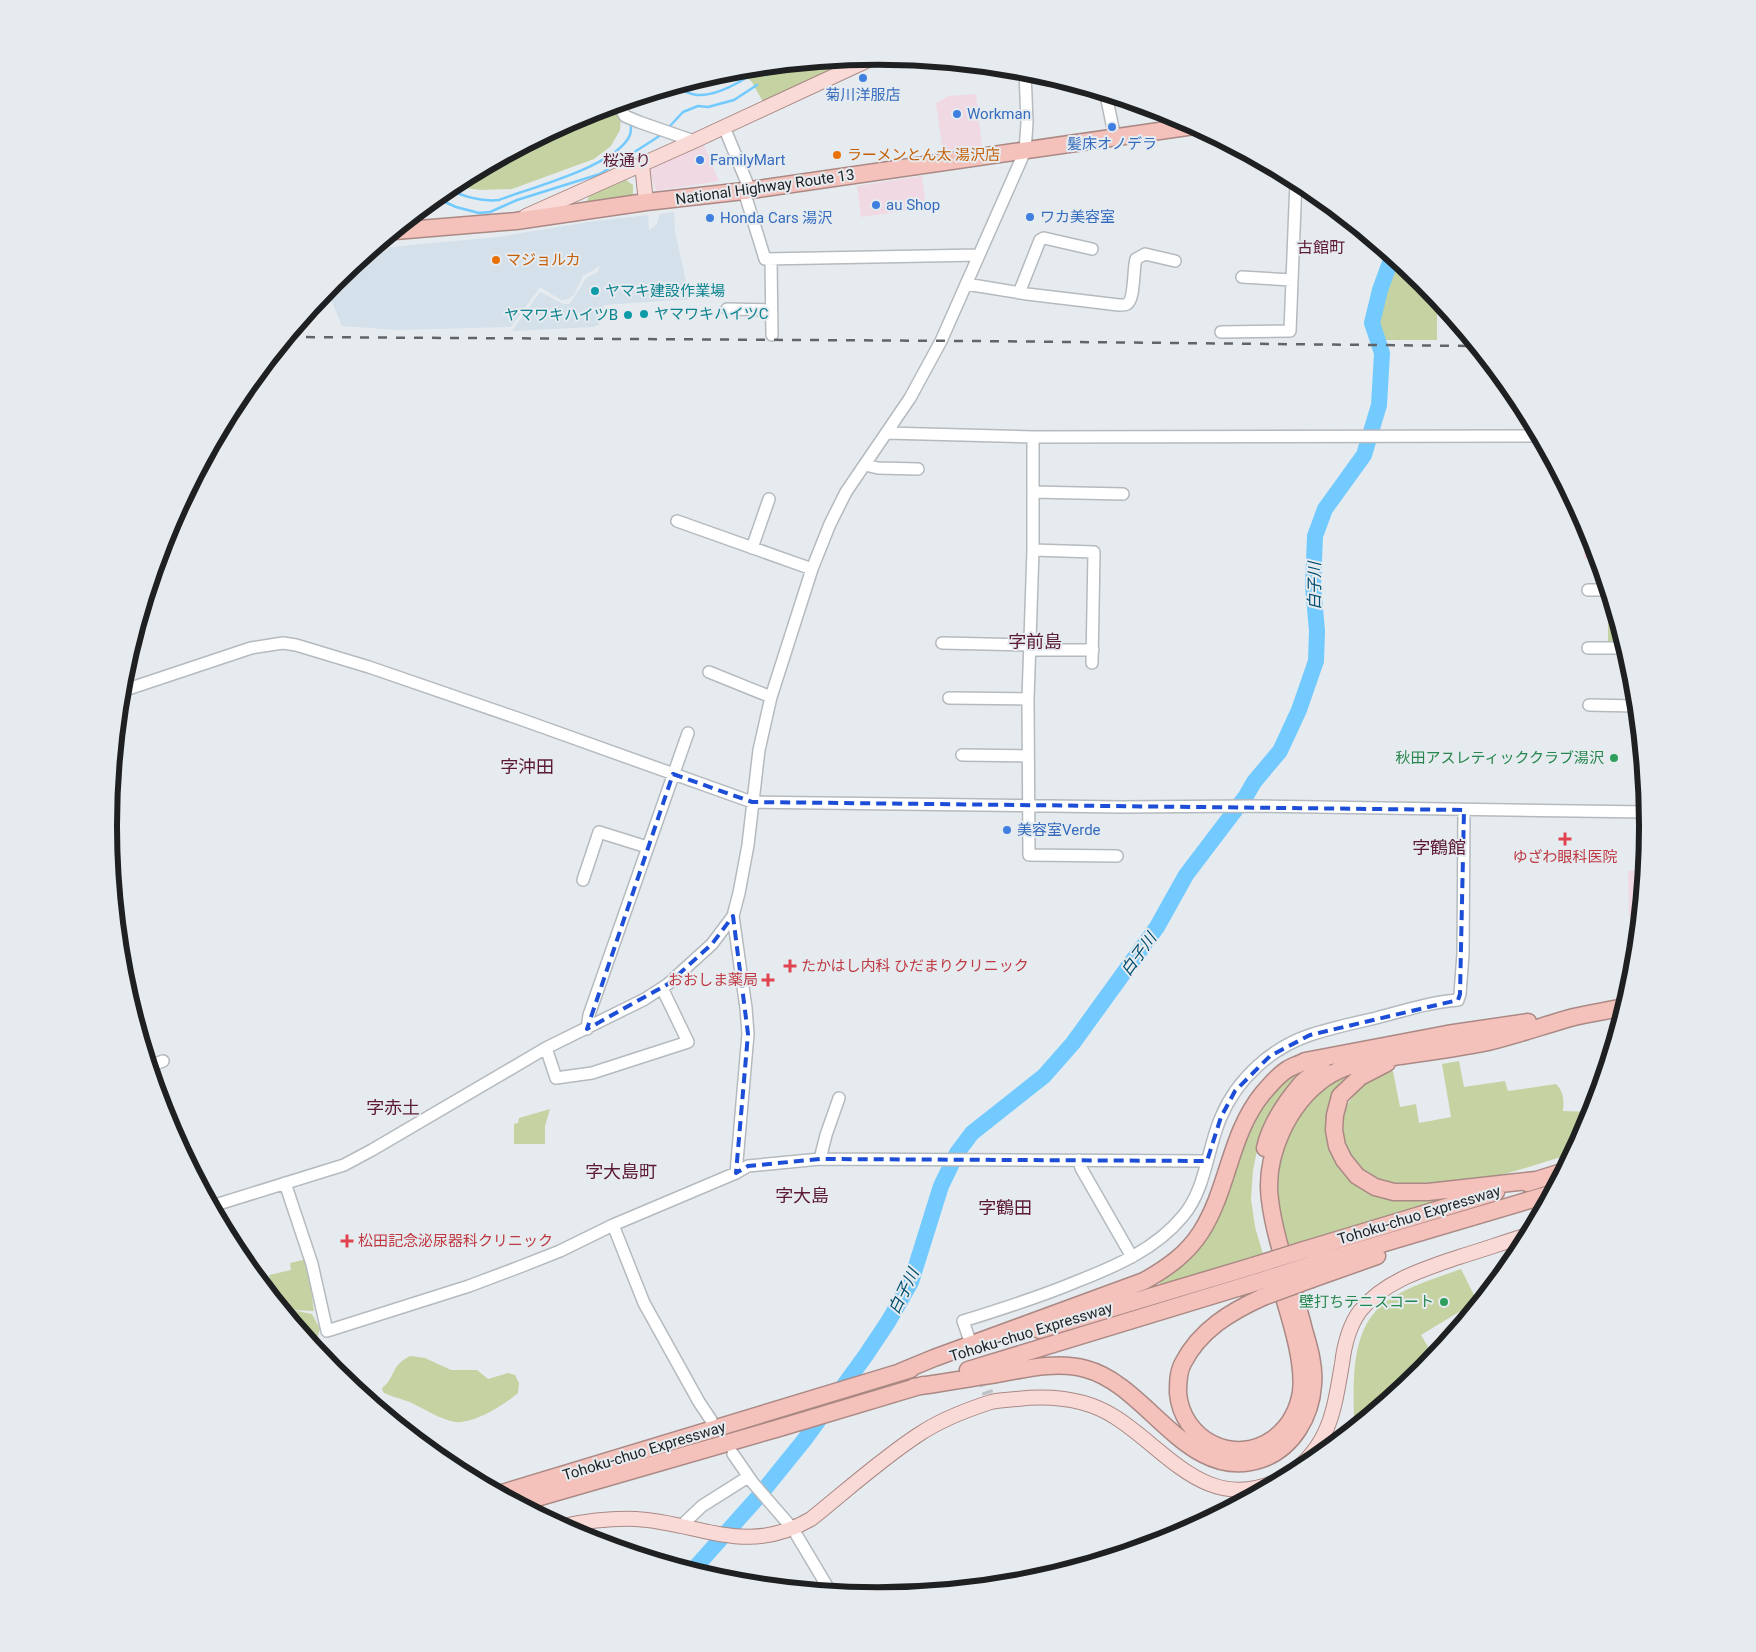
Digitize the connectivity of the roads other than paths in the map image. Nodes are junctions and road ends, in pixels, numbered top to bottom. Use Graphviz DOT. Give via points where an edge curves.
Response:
graph roads {
  1 [pos="856,66"];
  2 [pos="1026,80"];
  3 [pos="1107,100"];
  4 [pos="621,110"];
  5 [pos="724,127"];
  6 [pos="1181,128"];
  7 [pos="1115,138"];
  8 [pos="694,141"];
  9 [pos="1025,151"];
  10 [pos="642,165"];
  11 [pos="1296,190"];
  12 [pos="747,191"];
  13 [pos="646,202"];
  14 [pos="516,221"];
  15 [pos="405,230"];
  16 [pos="1092,249"];
  17 [pos="979,255"];
  18 [pos="771,259"];
  19 [pos="1175,260"];
  20 [pos="1242,277"];
  21 [pos="1292,280"];
  22 [pos="966,284"];
  23 [pos="1018,293"];
  24 [pos="727,309"];
  25 [pos="772,310"];
  26 [pos="1220,332"];
  27 [pos="772,335"];
  28 [pos="887,433"];
  29 [pos="1033,436"];
  30 [pos="1531,436"];
  31 [pos="864,465"];
  32 [pos="918,469"];
  33 [pos="1033,492"];
  34 [pos="1123,494"];
  35 [pos="769,499"];
  36 [pos="677,521"];
  37 [pos="752,548"];
  38 [pos="1033,550"];
  39 [pos="812,569"];
  40 [pos="1588,590"];
  41 [pos="1602,590"];
  42 [pos="942,644"];
  43 [pos="1030,647"];
  44 [pos="1588,648"];
  45 [pos="1617,648"];
  46 [pos="1092,650"];
  47 [pos="1092,662"];
  48 [pos="709,672"];
  49 [pos="130,688"];
  50 [pos="771,697"];
  51 [pos="949,698"];
  52 [pos="1028,699"];
  53 [pos="1589,705"];
  54 [pos="1629,706"];
  55 [pos="688,733"];
  56 [pos="962,755"];
  57 [pos="1028,756"];
  58 [pos="673,774"];
  59 [pos="752,802"];
  60 [pos="1030,806"];
  61 [pos="1464,810"];
  62 [pos="1638,812"];
  63 [pos="647,847"];
  64 [pos="1117,856"];
  65 [pos="583,880"];
  66 [pos="733,916"];
  67 [pos="662,988"];
  68 [pos="1616,1009"];
  69 [pos="1577,1017"];
  70 [pos="586,1029"];
  71 [pos="546,1048"];
  72 [pos="1340,1054"];
  73 [pos="1402,1056"];
  74 [pos="163,1061"];
  75 [pos="155,1064"];
  76 [pos="839,1098"];
  77 [pos="820,1159"];
  78 [pos="1079,1160"];
  79 [pos="1207,1161"];
  80 [pos="736,1173"];
  81 [pos="1555,1174"];
  82 [pos="1536,1180"];
  83 [pos="285,1183"];
  84 [pos="1542,1196"];
  85 [pos="218,1204"];
  86 [pos="613,1225"];
  87 [pos="1517,1239"];
  88 [pos="1132,1257"];
  89 [pos="1309,1265"];
  90 [pos="1260,1289"];
  91 [pos="971,1344"];
  92 [pos="900,1372"];
  93 [pos="914,1387"];
  94 [pos="711,1420"];
  95 [pos="1318,1447"];
  96 [pos="733,1454"];
  97 [pos="751,1480"];
  98 [pos="1251,1489"];
  99 [pos="509,1492"];
  100 [pos="526,1501"];
  101 [pos="574,1523"];
  102 [pos="680,1527"];
  103 [pos="793,1529"];
  104 [pos="826,1585"];
  1 -- 5 [label="main road"];
  2 -- 9 [label="street"];
  3 -- 7 [label="street"];
  4 -- 8 [label="street" via="625,116"];
  5 -- 8 [label="main road"];
  5 -- 12 [label="street"];
  6 -- 7 [label="highway, National Highway Route 13"];
  7 -- 9 [label="highway, National Highway Route 13"];
  8 -- 10 [label="main road"];
  9 -- 12 [label="highway, National Highway Route 13"];
  9 -- 17 [label="street"];
  10 -- 13 [label="main road"];
  10 -- 14 [label="main road"];
  11 -- 21 [label="street"];
  12 -- 13 [label="highway, National Highway Route 13"];
  12 -- 18 [label="street" via="765,259"];
  13 -- 14 [label="highway, National Highway Route 13"];
  14 -- 15 [label="highway, National Highway Route 13"];
  16 -- 23 [label="street" via="1044,238 1040,240"];
  17 -- 18 [label="street"];
  17 -- 22 [label="street"];
  18 -- 25 [label="street"];
  19 -- 23 [label="street" via="1145,254 1136,258 1132,298 1125,305"];
  20 -- 21 [label="street"];
  21 -- 26 [label="street" via="1290,332"];
  22 -- 23 [label="street"];
  22 -- 28 [label="street" via="941,342"];
  24 -- 25 [label="street"];
  25 -- 27 [label="street"];
  28 -- 29 [label="street"];
  28 -- 31 [label="street"];
  29 -- 30 [label="street"];
  29 -- 33 [label="street"];
  31 -- 32 [label="street"];
  31 -- 39 [label="street" via="830,524"];
  33 -- 34 [label="street"];
  33 -- 38 [label="street"];
  35 -- 37 [label="street"];
  36 -- 37 [label="street"];
  37 -- 39 [label="street"];
  38 -- 43 [label="street"];
  38 -- 46 [label="street" via="1094,552"];
  39 -- 50 [label="street"];
  40 -- 41 [label="street"];
  42 -- 43 [label="street"];
  43 -- 46 [label="street"];
  43 -- 52 [label="street"];
  44 -- 45 [label="street"];
  46 -- 47 [label="street"];
  48 -- 50 [label="street"];
  49 -- 58 [label="street" via="250,648 283,643 296,645 369,667"];
  50 -- 59 [label="street"];
  51 -- 52 [label="street"];
  52 -- 57 [label="street"];
  53 -- 54 [label="street"];
  55 -- 58 [label="street"];
  56 -- 57 [label="street"];
  57 -- 60 [label="street"];
  58 -- 59 [label="street"];
  58 -- 63 [label="street"];
  59 -- 60 [label="street"];
  59 -- 66 [label="street" via="748,845"];
  60 -- 61 [label="street"];
  60 -- 64 [label="street" via="1029,855"];
  61 -- 62 [label="street"];
  61 -- 79 [label="street" via="1463,954 1458,1000 1442,1001 1310,1035 1287,1045 1252,1071 1235,1091 1221,1117"];
  63 -- 65 [label="street" via="599,832"];
  63 -- 70 [label="street"];
  66 -- 67 [label="street" via="712,944"];
  66 -- 80 [label="street" via="748,1034"];
  67 -- 70 [label="street"];
  67 -- 71 [label="street" via="688,1042 592,1073 556,1078"];
  68 -- 69 [label="highway"];
  69 -- 72 [label="highway" via="1487,1027"];
  69 -- 73 [label="highway" via="1488,1042"];
  70 -- 71 [label="street"];
  71 -- 83 [label="street" via="351,1161"];
  72 -- 90 [label="highway" via="1301,1084 1286,1105 1266,1143 1261,1167 1262,1214 1296,1342 1301,1392 1290,1422 1281,1433 1265,1444 1247,1450 1222,1448 1197,1434 1182,1412 1178,1383 1182,1364 1196,1342"];
  72 -- 92 [label="highway" via="1288,1069 1255,1103 1237,1136 1218,1198 1202,1231 1169,1266 1144,1281"];
  73 -- 82 [label="highway" via="1360,1076 1340,1096 1334,1130 1337,1146 1357,1176 1375,1187 1394,1192 1428,1192"];
  73 -- 93 [label="highway" via="1356,1063 1326,1078 1291,1116 1275,1147 1269,1199 1311,1355 1313,1385 1302,1426 1279,1450 1253,1462 1236,1463 1204,1454 1181,1440 1122,1387 1084,1368 1038,1367"];
  74 -- 75 [label="street"];
  76 -- 77 [label="street"];
  77 -- 78 [label="street"];
  77 -- 80 [label="street" via="748,1166"];
  78 -- 79 [label="street"];
  78 -- 88 [label="street"];
  79 -- 88 [label="street" via="1200,1184 1182,1217 1164,1236"];
  80 -- 86 [label="street"];
  81 -- 82 [label="highway, Tohoku-chuo Expressway"];
  82 -- 89 [label="highway, Tohoku-chuo Expressway"];
  83 -- 85 [label="street"];
  83 -- 86 [label="street" via="312,1264 327,1331 479,1282 560,1251"];
  84 -- 89 [label="highway, Tohoku-chuo Expressway" via="1465,1227"];
  86 -- 94 [label="street" via="644,1303"];
  87 -- 95 [label="main road" via="1425,1269 1377,1294 1350,1329 1331,1417"];
  88 -- 91 [label="street" via="1031,1300 963,1321"];
  89 -- 90 [label="highway, bridge"];
  89 -- 92 [label="highway, Tohoku-chuo Expressway, bridge" via="1252,1266"];
  90 -- 93 [label="highway, Tohoku-chuo Expressway" via="1056,1342"];
  92 -- 99 [label="highway, Tohoku-chuo Expressway"];
  93 -- 100 [label="highway, Tohoku-chuo Expressway"];
  96 -- 97 [label="street"];
  97 -- 102 [label="street" via="702,1506"];
  97 -- 103 [label="street"];
  98 -- 103 [label="main road" via="1230,1490 1188,1475 1115,1417 1087,1403 1064,1398 991,1398 919,1434 811,1519"];
  101 -- 102 [label="main road" via="636,1519"];
  102 -- 103 [label="main road" via="747,1538"];
  103 -- 104 [label="street"];
}
